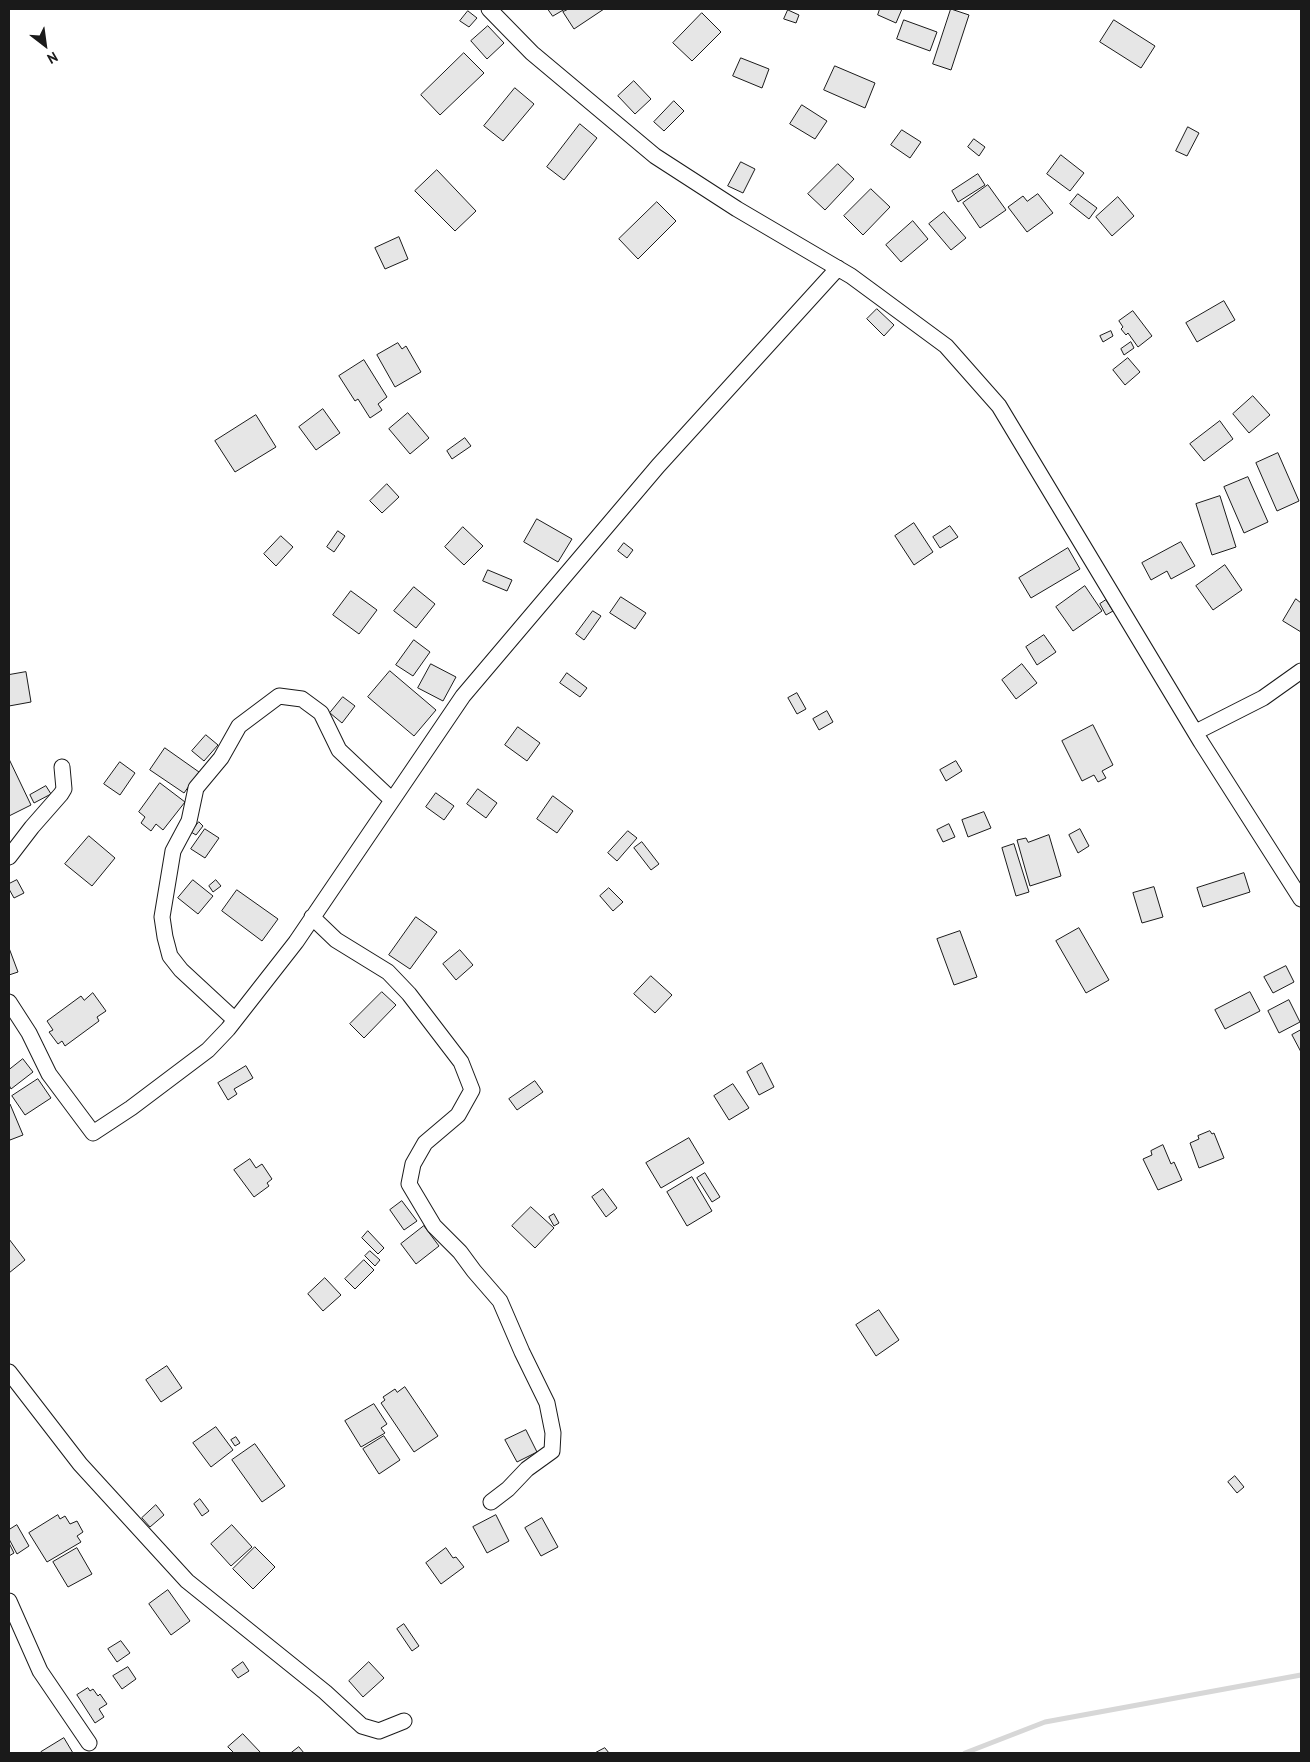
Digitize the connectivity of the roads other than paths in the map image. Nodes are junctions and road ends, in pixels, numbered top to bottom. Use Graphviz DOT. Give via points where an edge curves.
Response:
graph roads {
  1 [pos="489,9"];
  2 [pos="838,268"];
  3 [pos="1301,671"];
  4 [pos="1196,732"];
  5 [pos="62,767"];
  6 [pos="392,800"];
  7 [pos="9,857"];
  8 [pos="1301,899"];
  9 [pos="312,917"];
  10 [pos="9,1002"];
  11 [pos="235,1020"];
  12 [pos="9,1372"];
  13 [pos="491,1502"];
  14 [pos="9,1601"];
  15 [pos="404,1722"];
  16 [pos="89,1743"];
  1 -- 2 [label="street" via="532,53 655,156"];
  2 -- 4 [label="street" via="946,346 999,406"];
  2 -- 6 [label="street" via="658,466 463,696"];
  3 -- 4 [label="street" via="1263,698"];
  4 -- 8 [label="street"];
  5 -- 7 [label="street" via="64,789"];
  6 -- 9 [label="street"];
  6 -- 11 [label="street" via="340,750 321,713 302,699 279,696 239,726 221,758 196,788 189,821 173,851 162,917 170,956"];
  9 -- 11 [label="street"];
  9 -- 13 [label="street" via="336,940 388,972 410,994 462,1062 472,1090 458,1115 425,1143 413,1164 410,1184 434,1226 500,1300 547,1404 553,1433 552,1451"];
  10 -- 11 [label="street" via="49,1074 93,1133 208,1050"];
  12 -- 15 [label="street" via="80,1464 187,1582 325,1692 362,1726 379,1731"];
  14 -- 16 [label="street" via="40,1671"];
}
